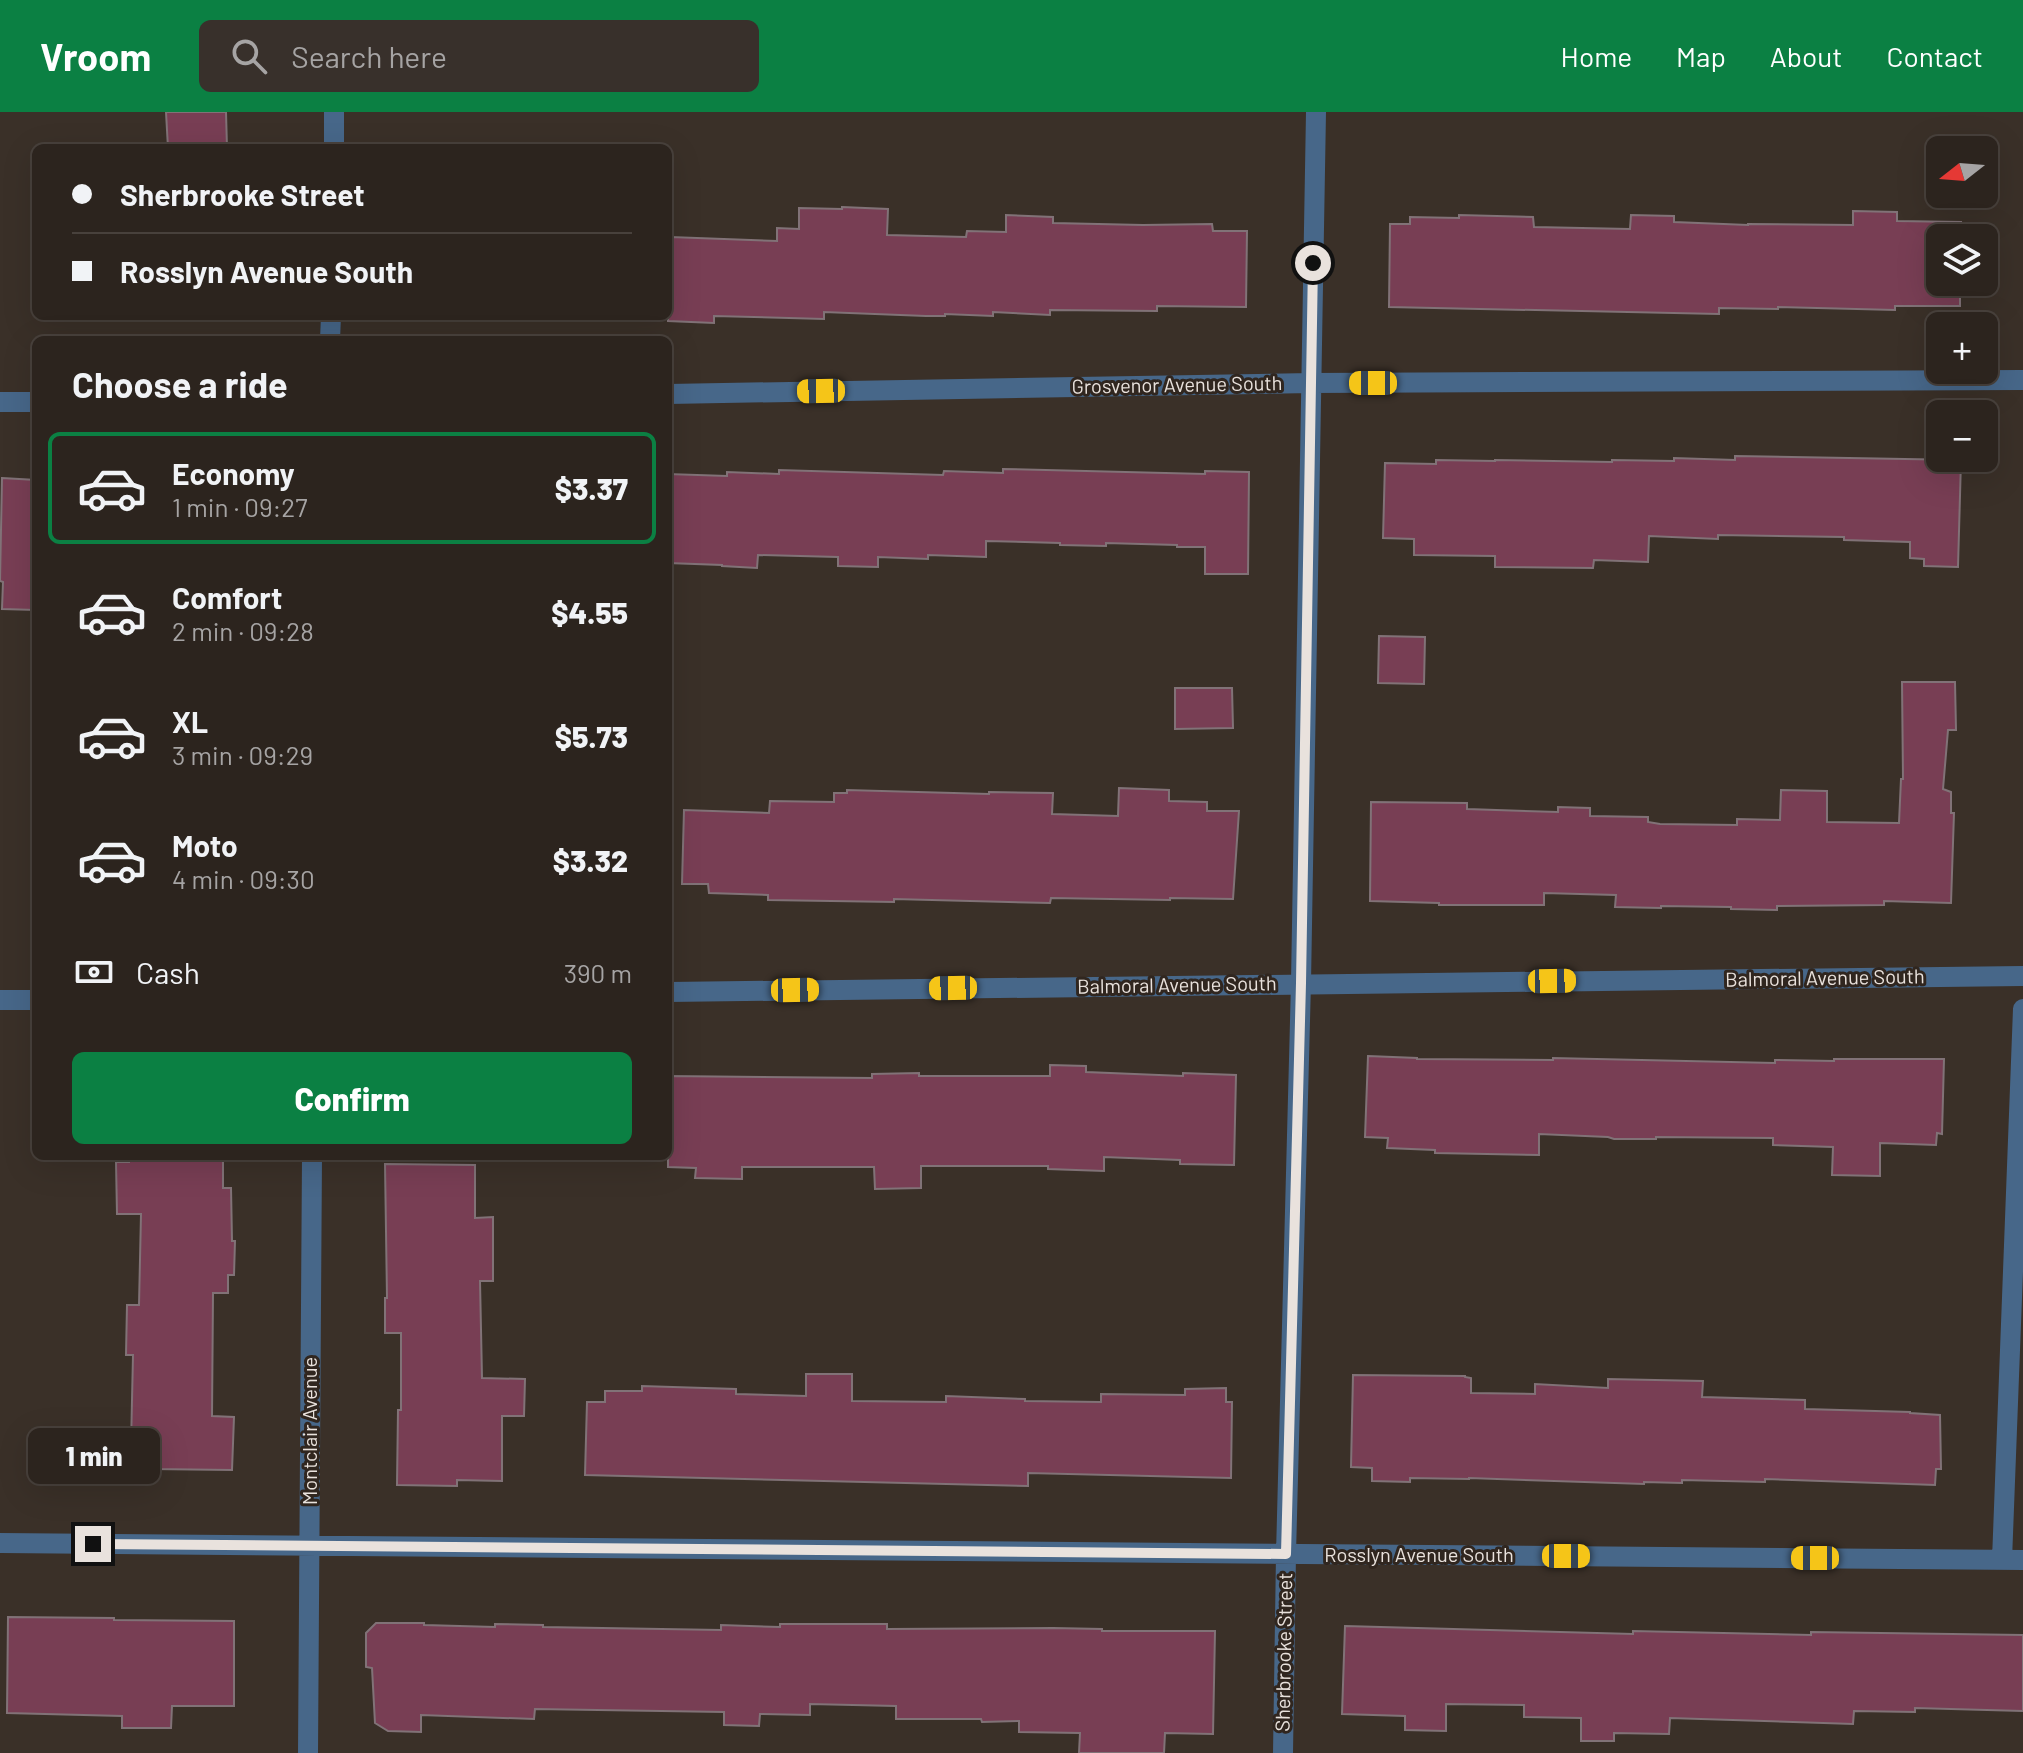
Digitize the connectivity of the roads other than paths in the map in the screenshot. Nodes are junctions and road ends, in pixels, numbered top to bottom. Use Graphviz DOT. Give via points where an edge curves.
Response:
graph roads {
  1 [pos="334,112"];
  2 [pos="1316,112"];
  3 [pos="334,144"];
  4 [pos="2023,380"];
  5 [pos="1311,383"];
  6 [pos="672,394"];
  7 [pos="0,402"];
  8 [pos="32,402"];
  9 [pos="2023,976"];
  10 [pos="1301,983"];
  11 [pos="672,992"];
  12 [pos="0,1000"];
  13 [pos="32,1000"];
  14 [pos="2023,1009"];
  15 [pos="312,1160"];
  16 [pos="0,1543"];
  17 [pos="309,1546"];
  18 [pos="1286,1554"];
  19 [pos="2002,1560"];
  20 [pos="2023,1560"];
  21 [pos="308,1753"];
  22 [pos="1283,1753"];
  1 -- 3 [label="street"];
  2 -- 5 [label="street, Sherbrooke Street"];
  4 -- 5 [label="street, Grosvenor Avenue South"];
  5 -- 6 [label="street, Grosvenor Avenue South"];
  5 -- 10 [label="street, Sherbrooke Street"];
  7 -- 8 [label="street"];
  9 -- 10 [label="street, Balmoral Avenue South"];
  10 -- 11 [label="street, Balmoral Avenue South"];
  10 -- 18 [label="street, Sherbrooke Street"];
  12 -- 13 [label="street"];
  14 -- 19 [label="street"];
  15 -- 17 [label="street, Montclair Avenue"];
  16 -- 17 [label="street, Rosslyn Avenue South"];
  17 -- 18 [label="street, Rosslyn Avenue South"];
  17 -- 21 [label="street, Montclair Avenue"];
  18 -- 19 [label="street, Rosslyn Avenue South"];
  18 -- 22 [label="street, Sherbrooke Street"];
  19 -- 20 [label="street, Rosslyn Avenue South"];
}
